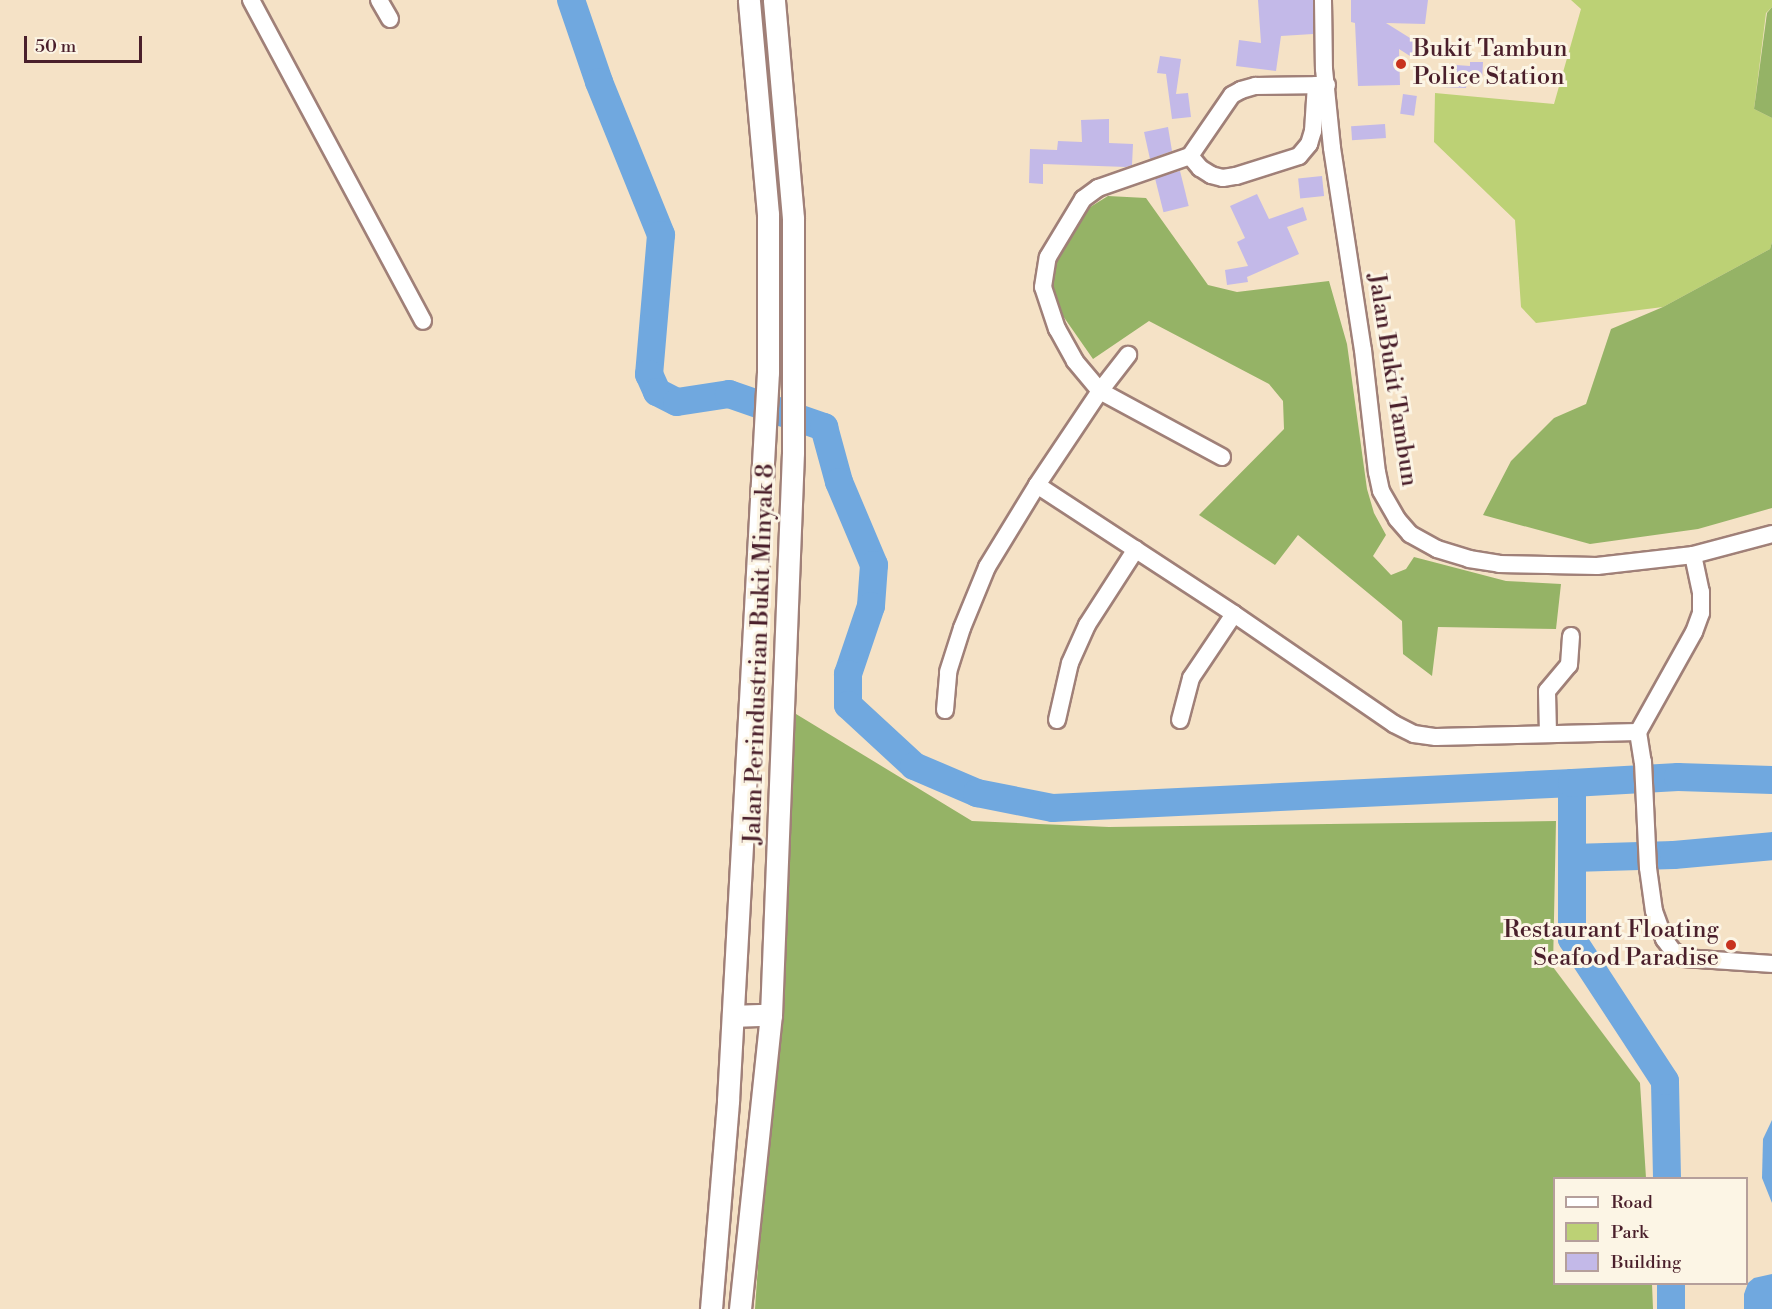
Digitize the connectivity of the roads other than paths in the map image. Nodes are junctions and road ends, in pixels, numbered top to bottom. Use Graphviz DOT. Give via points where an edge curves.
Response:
graph roads {
  1 [pos="251,0"];
  2 [pos="379,0"];
  3 [pos="749,0"];
  4 [pos="774,0"];
  5 [pos="1323,0"];
  6 [pos="390,19"];
  7 [pos="1322,85"];
  8 [pos="1190,156"];
  9 [pos="423,321"];
  10 [pos="1128,355"];
  11 [pos="1100,391"];
  12 [pos="1222,457"];
  13 [pos="1037,485"];
  14 [pos="1772,534"];
  15 [pos="1136,549"];
  16 [pos="1694,555"];
  17 [pos="1234,614"];
  18 [pos="1571,636"];
  19 [pos="945,710"];
  20 [pos="1057,720"];
  21 [pos="1180,720"];
  22 [pos="1638,732"];
  23 [pos="1548,733"];
  24 [pos="1772,964"];
  25 [pos="771,1015"];
  26 [pos="733,1016"];
  27 [pos="711,1309"];
  28 [pos="740,1309"];
  1 -- 9 [label="street"];
  2 -- 6 [label="street"];
  3 -- 26 [label="street, Jalan Perindustrian Bukit Minyak 8" via="768,214 768,372"];
  4 -- 25 [label="street, Jalan Perindustrian Bukit Minyak 8" via="793,218 794,381"];
  5 -- 7 [label="street, Jalan Bukit Tambun"];
  7 -- 8 [label="street" via="1255,86 1241,90 1232,95"];
  7 -- 8 [label="street" via="1309,144 1299,156 1223,177 1210,175"];
  7 -- 16 [label="street, Jalan Bukit Tambun" via="1363,350 1377,472 1381,491 1397,519 1410,534 1437,549 1499,564 1598,566"];
  8 -- 11 [label="street" via="1098,188 1083,200 1048,256 1042,287 1057,329 1075,361"];
  10 -- 11 [label="street"];
  11 -- 12 [label="street"];
  11 -- 13 [label="street"];
  13 -- 15 [label="street"];
  13 -- 19 [label="street" via="987,567 962,628 948,672"];
  14 -- 16 [label="street, Jalan Bukit Tambun"];
  15 -- 17 [label="street"];
  15 -- 20 [label="street" via="1087,625 1070,663"];
  16 -- 22 [label="street" via="1701,613"];
  17 -- 21 [label="street" via="1191,678"];
  17 -- 23 [label="street" via="1359,701 1414,734 1436,737"];
  18 -- 23 [label="street" via="1569,665 1547,691"];
  22 -- 23 [label="street"];
  22 -- 24 [label="street" via="1648,867 1654,911 1664,939 1684,958"];
  25 -- 26 [label="street"];
  25 -- 28 [label="street, Jalan Perindustrian Bukit Minyak 8"];
  26 -- 27 [label="street, Jalan Perindustrian Bukit Minyak 8"];
}
